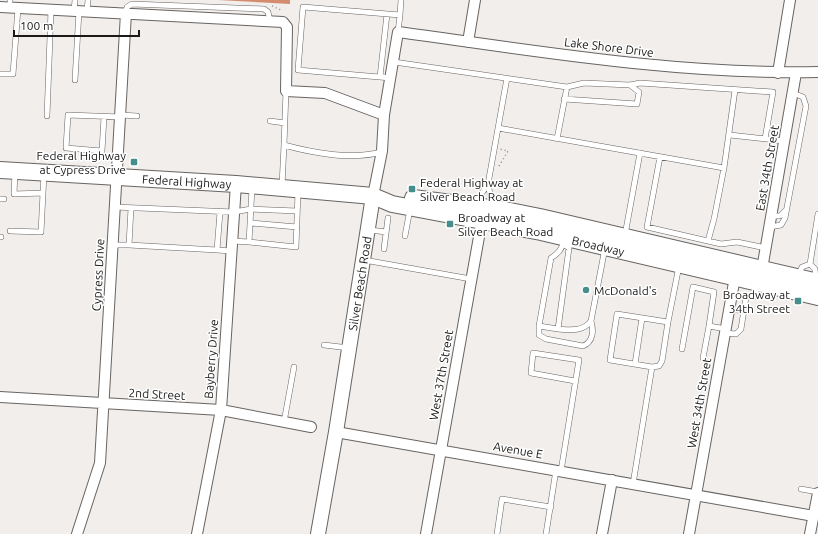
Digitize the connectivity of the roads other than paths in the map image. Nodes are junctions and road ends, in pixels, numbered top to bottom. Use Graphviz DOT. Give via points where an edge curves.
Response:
graph roads {
  1 [pos="75,0"];
  2 [pos="88,0"];
  3 [pos="401,0"];
  4 [pos="475,0"];
  5 [pos="790,0"];
  6 [pos="9,4"];
  7 [pos="51,10"];
  8 [pos="80,11"];
  9 [pos="126,13"];
  10 [pos="387,14"];
  11 [pos="400,15"];
  12 [pos="398,32"];
  13 [pos="468,42"];
  14 [pos="394,62"];
  15 [pos="778,72"];
  16 [pos="818,72"];
  17 [pos="796,73"];
  18 [pos="0,74"];
  19 [pos="380,77"];
  20 [pos="392,78"];
  21 [pos="507,78"];
  22 [pos="76,80"];
  23 [pos="630,86"];
  24 [pos="567,87"];
  25 [pos="735,90"];
  26 [pos="286,91"];
  27 [pos="793,93"];
  28 [pos="564,99"];
  29 [pos="384,115"];
  30 [pos="47,116"];
  31 [pos="121,116"];
  32 [pos="137,116"];
  33 [pos="104,117"];
  34 [pos="270,121"];
  35 [pos="285,123"];
  36 [pos="498,128"];
  37 [pos="730,135"];
  38 [pos="557,139"];
  39 [pos="765,139"];
  40 [pos="784,141"];
  41 [pos="284,145"];
  42 [pos="382,151"];
  43 [pos="640,154"];
  44 [pos="660,157"];
  45 [pos="724,168"];
  46 [pos="7,171"];
  47 [pos="44,173"];
  48 [pos="117,177"];
  49 [pos="236,184"];
  50 [pos="488,184"];
  51 [pos="252,185"];
  52 [pos="282,187"];
  53 [pos="298,189"];
  54 [pos="43,193"];
  55 [pos="375,197"];
  56 [pos="473,206"];
  57 [pos="115,207"];
  58 [pos="131,208"];
  59 [pos="410,208"];
  60 [pos="494,208"];
  61 [pos="251,209"];
  62 [pos="786,209"];
  63 [pos="297,211"];
  64 [pos="220,212"];
  65 [pos="234,212"];
  66 [pos="818,214"];
  67 [pos="772,216"];
  68 [pos="388,218"];
  69 [pos="482,220"];
  70 [pos="250,223"];
  71 [pos="297,227"];
  72 [pos="770,227"];
  73 [pos="367,230"];
  74 [pos="10,231"];
  75 [pos="386,232"];
  76 [pos="541,232"];
  77 [pos="405,236"];
  78 [pos="625,236"];
  79 [pos="564,241"];
  80 [pos="708,241"];
  81 [pos="249,242"];
  82 [pos="113,245"];
  83 [pos="129,245"];
  84 [pos="232,246"];
  85 [pos="606,246"];
  86 [pos="766,248"];
  87 [pos="384,249"];
  88 [pos="217,250"];
  89 [pos="363,260"];
  90 [pos="679,264"];
  91 [pos="810,264"];
  92 [pos="735,277"];
  93 [pos="798,277"];
  94 [pos="472,279"];
  95 [pos="758,283"];
  96 [pos="817,287"];
  97 [pos="729,309"];
  98 [pos="744,311"];
  99 [pos="642,318"];
  100 [pos="591,321"];
  101 [pos="668,322"];
  102 [pos="539,326"];
  103 [pos="709,326"];
  104 [pos="558,329"];
  105 [pos="725,331"];
  106 [pos="324,345"];
  107 [pos="349,348"];
  108 [pos="682,349"];
  109 [pos="703,358"];
  110 [pos="635,364"];
  111 [pos="294,367"];
  112 [pos="652,367"];
  113 [pos="575,381"];
  114 [pos="0,397"];
  115 [pos="104,404"];
  116 [pos="221,410"];
  117 [pos="284,422"];
  118 [pos="311,428"];
  119 [pos="336,432"];
  120 [pos="441,449"];
  121 [pos="559,470"];
  122 [pos="612,480"];
  123 [pos="632,484"];
  124 [pos="801,489"];
  125 [pos="818,492"];
  126 [pos="696,495"];
  127 [pos="551,507"];
  128 [pos="814,516"];
  129 [pos="77,534"];
  130 [pos="197,534"];
  131 [pos="318,534"];
  132 [pos="426,534"];
  133 [pos="497,534"];
  134 [pos="546,534"];
  135 [pos="602,534"];
  136 [pos="689,534"];
  137 [pos="810,534"];
  1 -- 8 [label="lane"];
  2 -- 8 [label="lane"];
  3 -- 11 [label="lane"];
  4 -- 13 [label="street"];
  5 -- 15 [label="street"];
  6 -- 7 [label="street"];
  6 -- 18 [label="lane" via="13,74"];
  7 -- 8 [label="street"];
  7 -- 30 [label="lane"];
  8 -- 9 [label="street"];
  8 -- 22 [label="lane"];
  9 -- 26 [label="street" via="284,22 287,27"];
  9 -- 31 [label="street, Cypress Drive"];
  10 -- 11 [label="lane"];
  10 -- 19 [label="lane"];
  10 -- 19 [label="lane" via="303,7 298,70"];
  11 -- 12 [label="lane"];
  12 -- 13 [label="street, Lake Shore Drive"];
  12 -- 14 [label="street, Silver Beach Road"];
  13 -- 15 [label="street, Lake Shore Drive" via="655,66"];
  14 -- 20 [label="street, Silver Beach Road"];
  14 -- 21 [label="lane"];
  15 -- 17 [label="street, Lake Shore Drive"];
  16 -- 17 [label="street, Lake Shore Drive"];
  17 -- 27 [label="street, East 34th Street"];
  19 -- 20 [label="lane"];
  20 -- 29 [label="street, Silver Beach Road"];
  21 -- 24 [label="lane"];
  21 -- 36 [label="lane"];
  23 -- 24 [label="lane" via="584,83"];
  23 -- 25 [label="lane" via="640,83"];
  23 -- 28 [label="lane" via="639,92 637,104"];
  24 -- 28 [label="lane"];
  25 -- 37 [label="lane"];
  25 -- 39 [label="lane" via="773,92"];
  26 -- 29 [label="street" via="325,93"];
  26 -- 35 [label="lane"];
  27 -- 40 [label="street, East 34th Street"];
  27 -- 62 [label="lane" via="803,97 806,106"];
  28 -- 38 [label="lane"];
  29 -- 42 [label="street, Silver Beach Road"];
  31 -- 32 [label="lane"];
  31 -- 33 [label="lane"];
  31 -- 48 [label="street, Cypress Drive"];
  33 -- 33 [label="lane" via="68,115 66,148 102,151"];
  34 -- 35 [label="lane"];
  35 -- 41 [label="lane"];
  36 -- 38 [label="lane"];
  36 -- 50 [label="lane"];
  37 -- 39 [label="lane"];
  37 -- 45 [label="lane"];
  38 -- 43 [label="lane"];
  39 -- 40 [label="lane"];
  40 -- 67 [label="street, East 34th Street"];
  41 -- 42 [label="lane" via="312,153 370,155"];
  41 -- 52 [label="lane"];
  42 -- 55 [label="street, Silver Beach Road"];
  43 -- 44 [label="lane"];
  43 -- 78 [label="lane"];
  44 -- 45 [label="lane"];
  44 -- 80 [label="lane" via="647,227"];
  45 -- 80 [label="lane"];
  46 -- 47 [label="main road, Federal Highway"];
  46 -- 54 [label="lane" via="14,194"];
  47 -- 48 [label="main road, Federal Highway"];
  47 -- 54 [label="lane"];
  48 -- 49 [label="main road, Federal Highway"];
  48 -- 57 [label="street, Cypress Drive"];
  49 -- 51 [label="main road, Federal Highway"];
  49 -- 65 [label="street, Bayberry Drive"];
  50 -- 56 [label="lane"];
  50 -- 60 [label="lane"];
  51 -- 52 [label="main road, Federal Highway"];
  51 -- 61 [label="lane"];
  52 -- 53 [label="main road, Federal Highway"];
  53 -- 55 [label="main road, Federal Highway"];
  53 -- 63 [label="lane"];
  54 -- 74 [label="lane" via="41,232"];
  55 -- 56 [label="main road, Broadway" via="394,195"];
  55 -- 59 [label="main road, Broadway"];
  55 -- 73 [label="street, Silver Beach Road"];
  56 -- 60 [label="main road, Broadway"];
  57 -- 58 [label="lane"];
  57 -- 82 [label="street, Cypress Drive"];
  58 -- 64 [label="lane"];
  58 -- 83 [label="lane"];
  59 -- 69 [label="main road, Broadway"];
  59 -- 77 [label="lane"];
  60 -- 78 [label="main road, Broadway"];
  61 -- 63 [label="lane"];
  61 -- 65 [label="lane"];
  61 -- 70 [label="lane"];
  62 -- 67 [label="lane" via="780,216"];
  62 -- 72 [label="lane" via="781,225"];
  63 -- 71 [label="lane"];
  64 -- 65 [label="lane"];
  64 -- 88 [label="lane"];
  65 -- 84 [label="street, Bayberry Drive"];
  66 -- 91 [label="lane"];
  67 -- 72 [label="street, East 34th Street"];
  68 -- 75 [label="lane"];
  69 -- 76 [label="main road, Broadway"];
  69 -- 94 [label="street, West 37th Street"];
  70 -- 71 [label="lane"];
  70 -- 81 [label="lane"];
  71 -- 81 [label="lane" via="296,247"];
  72 -- 86 [label="street, East 34th Street"];
  73 -- 75 [label="lane"];
  73 -- 89 [label="street, Silver Beach Road"];
  75 -- 87 [label="lane"];
  76 -- 78 [label="main road" via="550,228 615,242"];
  76 -- 79 [label="main road, Broadway"];
  78 -- 95 [label="main road, Broadway"];
  79 -- 85 [label="main road, Broadway"];
  79 -- 102 [label="lane" via="562,249 551,258"];
  79 -- 104 [label="lane" via="569,248"];
  80 -- 86 [label="lane" via="721,244 737,242"];
  81 -- 84 [label="lane"];
  82 -- 83 [label="lane"];
  82 -- 115 [label="street, Cypress Drive"];
  83 -- 88 [label="lane"];
  84 -- 88 [label="lane"];
  84 -- 116 [label="street, Bayberry Drive"];
  85 -- 90 [label="main road, Broadway"];
  85 -- 100 [label="lane"];
  86 -- 95 [label="street, East 34th Street"];
  89 -- 94 [label="lane"];
  89 -- 107 [label="street, Silver Beach Road"];
  90 -- 92 [label="main road, Broadway"];
  90 -- 101 [label="lane"];
  91 -- 93 [label="lane" via="802,267"];
  91 -- 96 [label="lane" via="815,269"];
  92 -- 95 [label="main road, Broadway"];
  92 -- 97 [label="street, West 34th Street"];
  93 -- 95 [label="main road, Broadway"];
  93 -- 96 [label="main road, Broadway"];
  94 -- 120 [label="street, West 37th Street"];
  95 -- 96 [label="main road, Broadway"];
  95 -- 98 [label="lane" via="746,297"];
  97 -- 98 [label="lane"];
  97 -- 105 [label="street, West 34th Street"];
  98 -- 105 [label="lane" via="738,333"];
  99 -- 101 [label="lane"];
  99 -- 110 [label="lane"];
  99 -- 110 [label="lane" via="617,314 610,360"];
  100 -- 102 [label="lane" via="591,339 583,346 546,340 540,334"];
  100 -- 104 [label="lane" via="588,325 572,331"];
  101 -- 112 [label="lane" via="662,361 660,366"];
  102 -- 104 [label="lane"];
  103 -- 105 [label="lane"];
  103 -- 108 [label="lane" via="714,292 693,287"];
  103 -- 109 [label="lane"];
  105 -- 126 [label="street, West 34th Street"];
  106 -- 107 [label="lane"];
  107 -- 119 [label="street, Silver Beach Road"];
  110 -- 112 [label="lane"];
  111 -- 117 [label="lane"];
  112 -- 123 [label="lane"];
  113 -- 113 [label="lane" via="579,360 533,353 530,373"];
  113 -- 121 [label="lane"];
  114 -- 115 [label="street, 2nd Street"];
  115 -- 116 [label="street, 2nd Street"];
  115 -- 129 [label="street, Cypress Drive" via="100,463"];
  116 -- 117 [label="street, 2nd Street"];
  116 -- 130 [label="street, Bayberry Drive"];
  117 -- 118 [label="street, 2nd Street"];
  119 -- 120 [label="street, Avenue E"];
  119 -- 131 [label="street, Silver Beach Road"];
  120 -- 121 [label="street, Avenue E"];
  120 -- 132 [label="street, West 37th Street"];
  121 -- 122 [label="street, Avenue E"];
  121 -- 127 [label="lane"];
  122 -- 123 [label="street, Avenue E"];
  122 -- 135 [label="street"];
  123 -- 126 [label="street, Avenue E"];
  124 -- 125 [label="lane"];
  125 -- 128 [label="street"];
  126 -- 128 [label="street, Avenue E"];
  126 -- 136 [label="street, West 34th Street"];
  127 -- 133 [label="lane" via="502,499"];
  127 -- 134 [label="lane"];
  128 -- 137 [label="street"];
}
